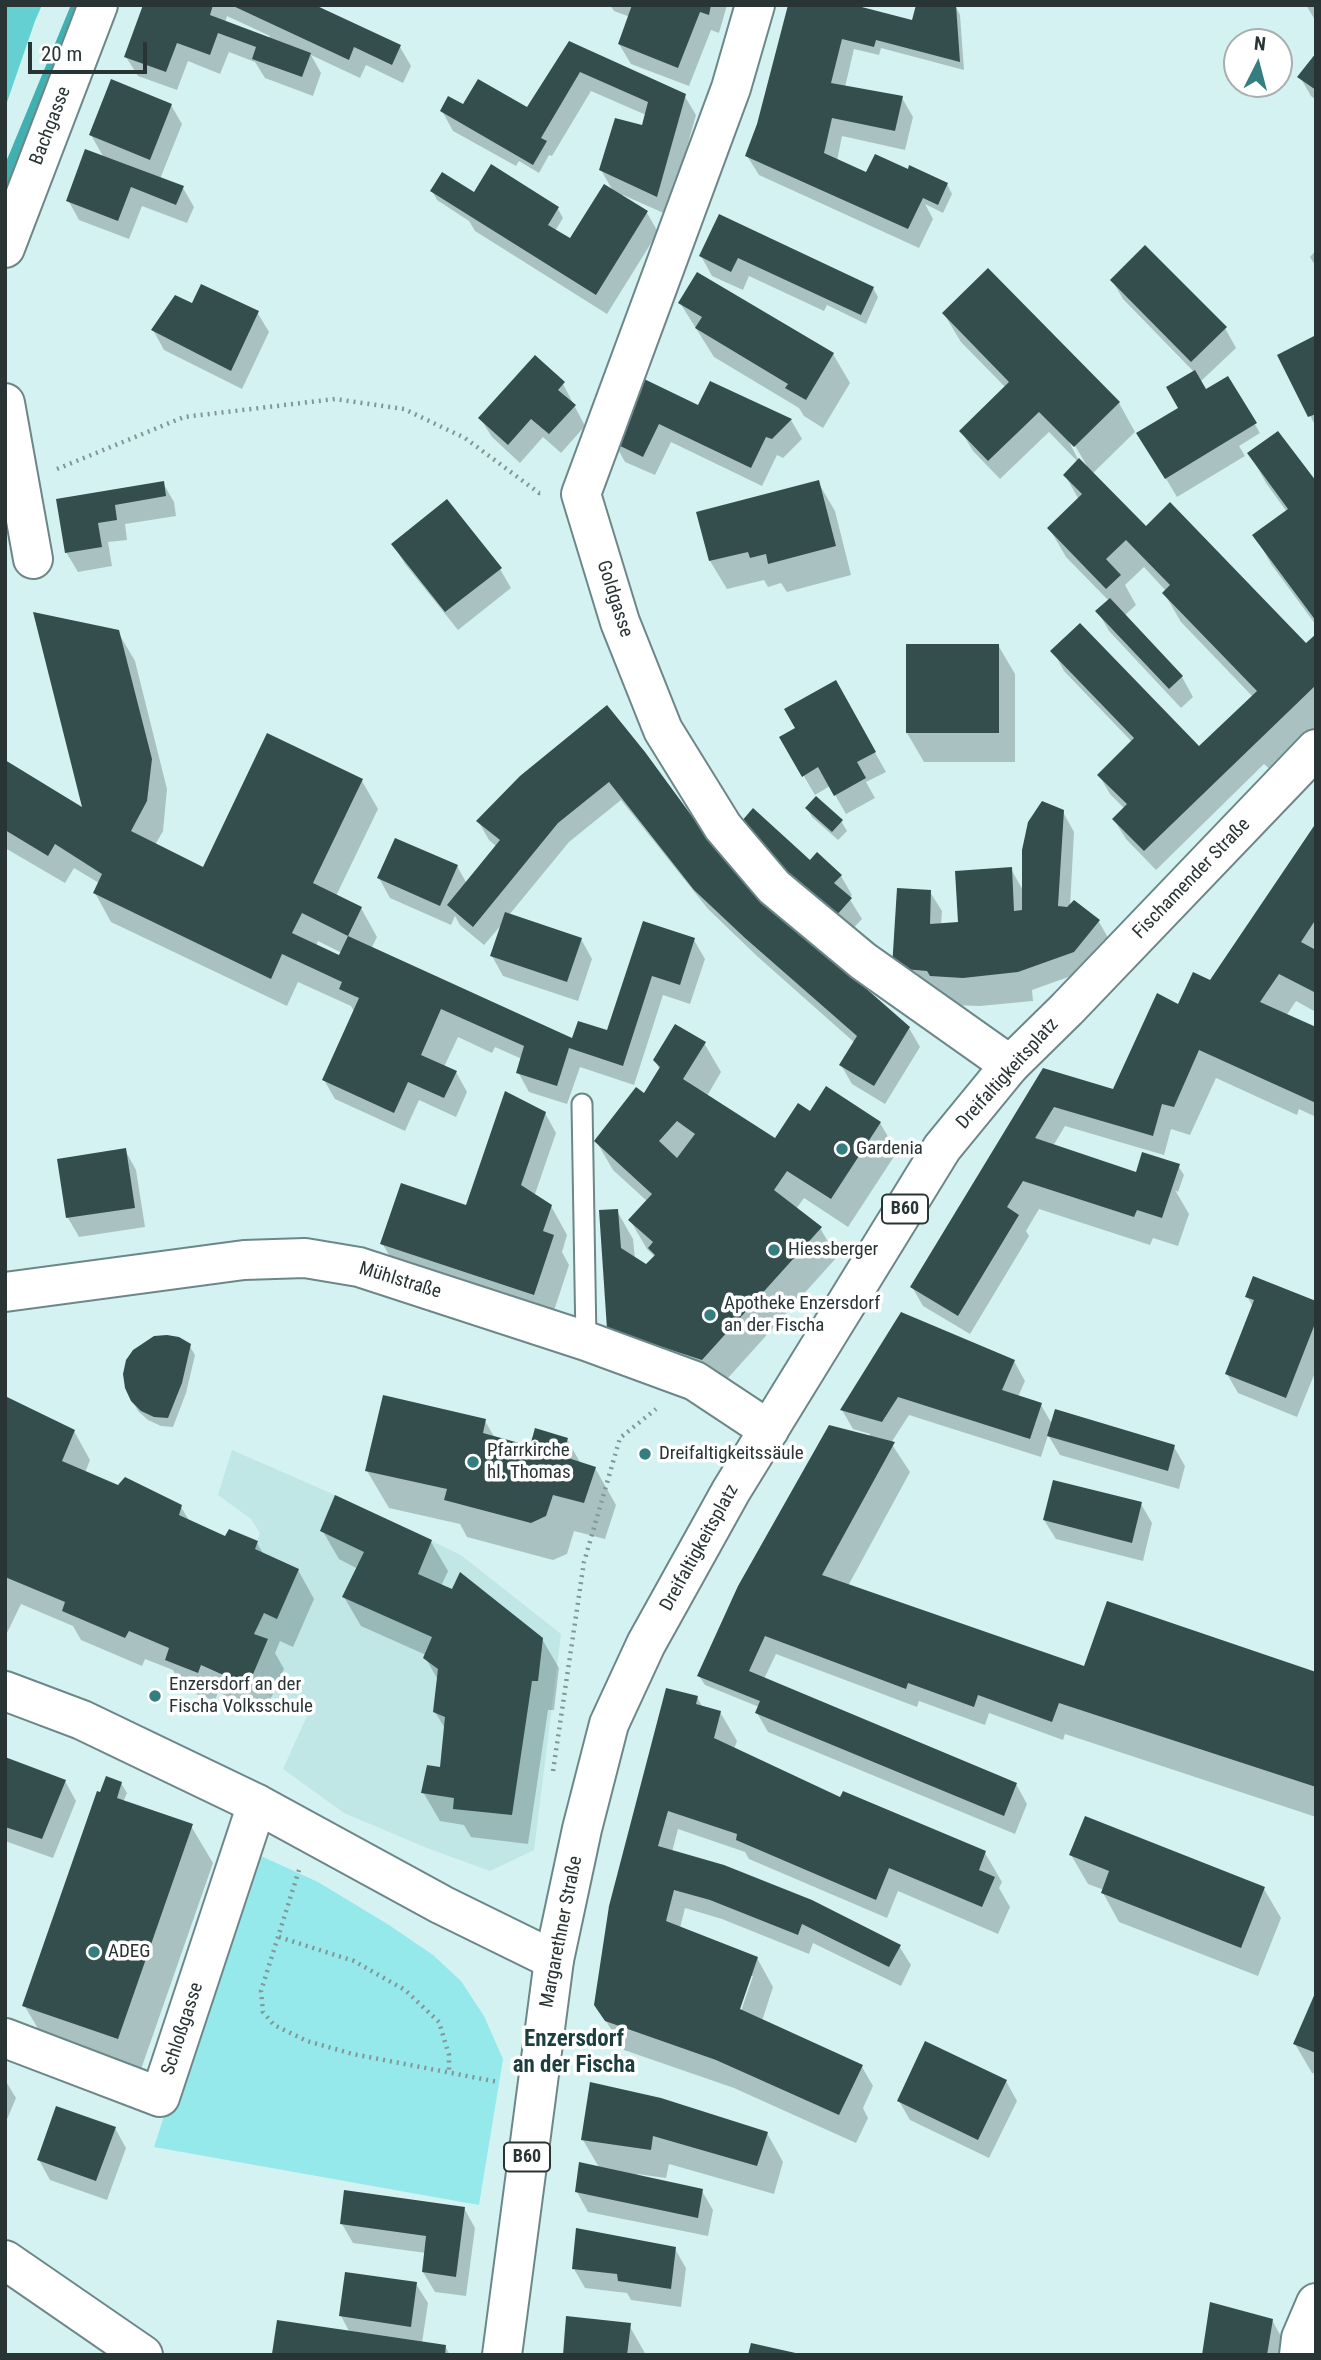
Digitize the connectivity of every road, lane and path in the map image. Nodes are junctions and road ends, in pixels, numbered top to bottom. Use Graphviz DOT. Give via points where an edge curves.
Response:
graph roads {
  1 [pos="98,5"];
  2 [pos="755,5"];
  3 [pos="5,248"];
  4 [pos="5,404"];
  5 [pos="18,476"];
  6 [pos="581,494"];
  7 [pos="33,559"];
  8 [pos="1316,750"];
  9 [pos="1068,1009"];
  10 [pos="1010,1065"];
  11 [pos="582,1104"];
  12 [pos="5,1293"];
  13 [pos="586,1341"];
  14 [pos="769,1430"];
  15 [pos="620,1438"];
  16 [pos="646,1644"];
  17 [pos="5,1690"];
  18 [pos="551,1781"];
  19 [pos="257,1804"];
  20 [pos="300,1866"];
  21 [pos="279,1937"];
  22 [pos="554,1960"];
  23 [pos="5,2038"];
  24 [pos="449,2074"];
  25 [pos="509,2084"];
  26 [pos="5,2260"];
  27 [pos="1316,2303"];
  28 [pos="144,2355"];
  29 [pos="502,2355"];
  30 [pos="1299,2355"];
  1 -- 3 [label="street, Bachgasse"];
  2 -- 6 [label="street" via="731,88"];
  4 -- 5 [label="street"];
  5 -- 6 [label="path" via="61,468 184,417 335,399 404,409 465,438 539,493"];
  5 -- 7 [label="street"];
  6 -- 10 [label="street, Goldgasse" via="620,622 663,730 723,827 774,887 853,953"];
  8 -- 9 [label="street, Fischamender Straße / B60"];
  9 -- 10 [label="street, Dreifaltigkeitsplatz / B60"];
  10 -- 14 [label="street, Dreifaltigkeitsplatz / B60" via="942,1148"];
  11 -- 13 [label="lane"];
  12 -- 13 [label="street, Mühlstraße" via="244,1261 304,1258 359,1267"];
  13 -- 14 [label="street, Mühlstraße" via="695,1381"];
  14 -- 16 [label="street, Dreifaltigkeitsplatz / B60"];
  15 -- 18 [label="path" via="584,1562"];
  16 -- 22 [label="street, Margarethner Straße / B60" via="609,1724"];
  17 -- 19 [label="street" via="82,1720"];
  19 -- 22 [label="street"];
  19 -- 23 [label="street, Schloßgasse" via="160,2097"];
  20 -- 21 [label="path"];
  21 -- 24 [label="path" via="354,1961 405,1990 439,2022 449,2055"];
  21 -- 24 [label="path" via="261,1991 263,2011 274,2025 307,2041 353,2054"];
  22 -- 29 [label="street, Margarethner Straße / B60"];
  24 -- 25 [label="path"];
  26 -- 28 [label="street"];
  27 -- 30 [label="street"];
}
